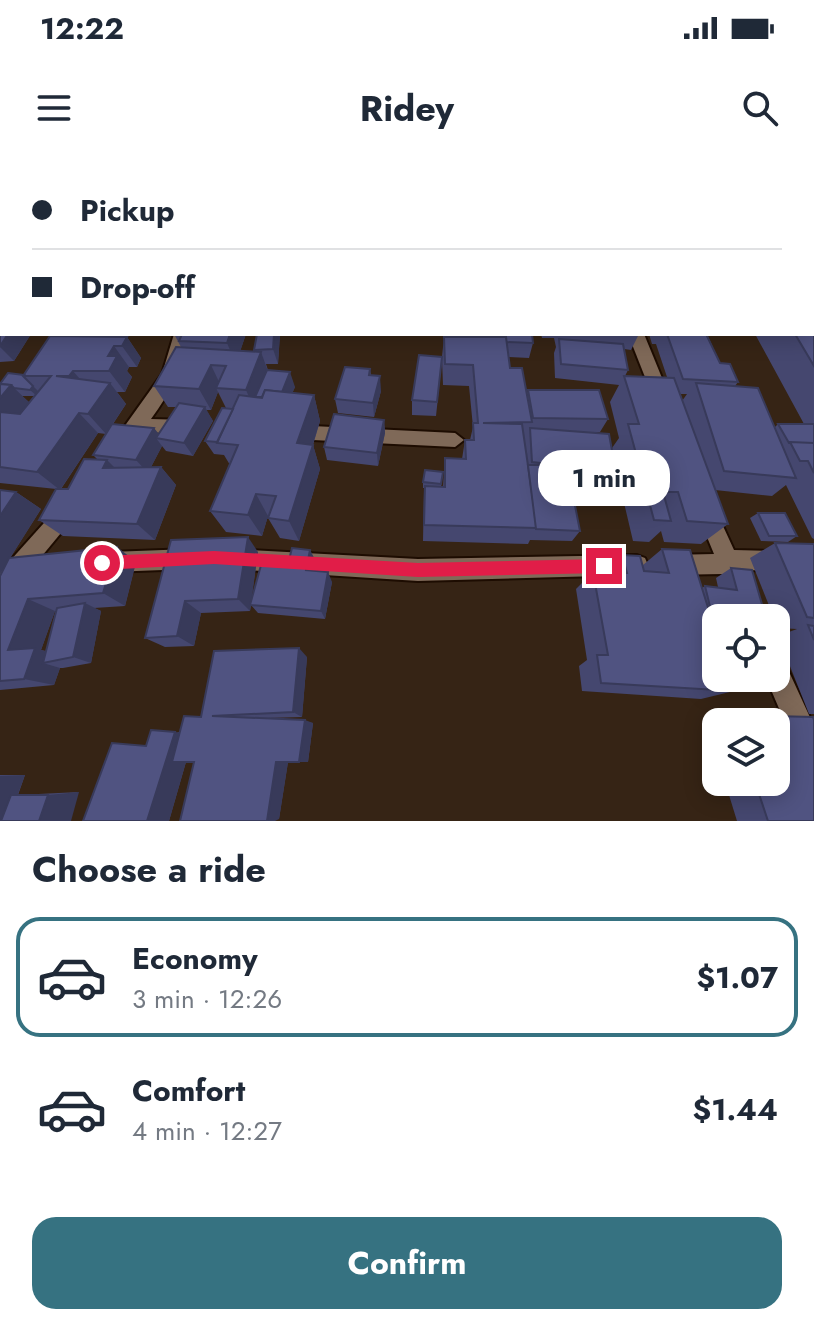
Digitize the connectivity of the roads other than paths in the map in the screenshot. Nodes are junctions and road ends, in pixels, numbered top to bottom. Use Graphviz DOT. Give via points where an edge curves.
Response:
graph roads {
  1 [pos="182,336"];
  2 [pos="637,336"];
  3 [pos="670,420"];
  4 [pos="136,425"];
  5 [pos="200,428"];
  6 [pos="280,432"];
  7 [pos="455,440"];
  8 [pos="117,449"];
  9 [pos="699,492"];
  10 [pos="79,496"];
  11 [pos="814,562"];
  12 [pos="88,564"];
  13 [pos="728,564"];
  14 [pos="44,568"];
  15 [pos="14,570"];
  16 [pos="0,589"];
  17 [pos="746,604"];
  18 [pos="785,692"];
  19 [pos="814,757"];
  1 -- 4 [label="street" via="168,380"];
  2 -- 3 [label="street"];
  4 -- 5 [label="street"];
  4 -- 8 [label="street"];
  6 -- 7 [label="street"];
  9 -- 13 [label="street"];
  10 -- 15 [label="street"];
  11 -- 13 [label="street"];
  12 -- 13 [label="street" via="214,558 418,570"];
  13 -- 17 [label="street"];
  14 -- 15 [label="street"];
  15 -- 16 [label="street"];
  18 -- 19 [label="street"];
}
